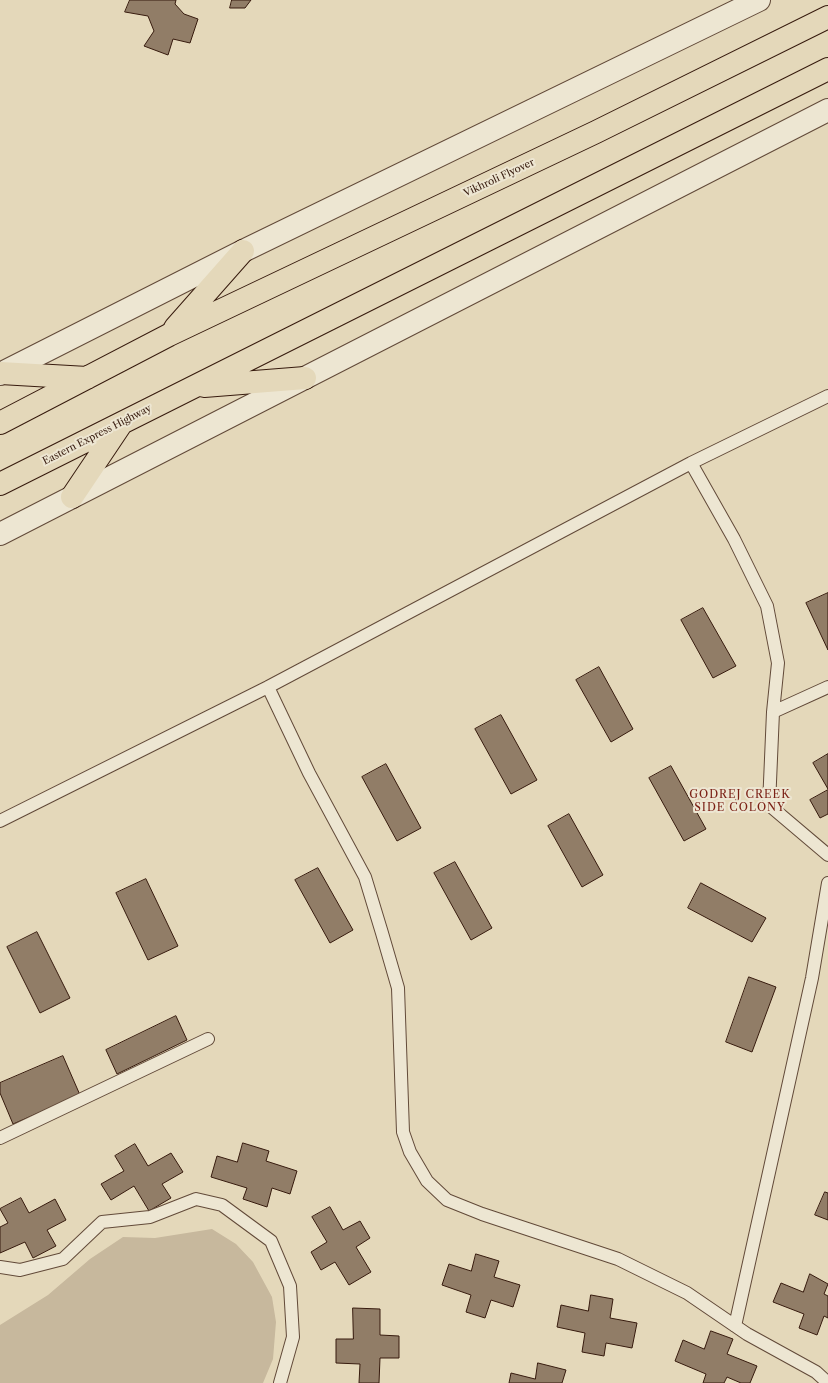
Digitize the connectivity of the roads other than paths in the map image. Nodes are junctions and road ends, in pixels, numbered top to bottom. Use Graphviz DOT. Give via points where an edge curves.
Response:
graph roads {
  1 [pos="759,0"];
  2 [pos="828,17"];
  3 [pos="828,69"];
  4 [pos="828,110"];
  5 [pos="242,251"];
  6 [pos="169,335"];
  7 [pos="0,374"];
  8 [pos="89,378"];
  9 [pos="305,378"];
  10 [pos="193,386"];
  11 [pos="828,396"];
  12 [pos="0,423"];
  13 [pos="122,423"];
  14 [pos="691,464"];
  15 [pos="0,484"];
  16 [pos="72,497"];
  17 [pos="0,534"];
  18 [pos="268,687"];
  19 [pos="828,687"];
  20 [pos="772,712"];
  21 [pos="0,821"];
  22 [pos="828,855"];
  23 [pos="828,883"];
  24 [pos="826,900"];
  25 [pos="208,1039"];
  26 [pos="0,1138"];
  27 [pos="0,1267"];
  28 [pos="735,1326"];
  29 [pos="280,1383"];
  30 [pos="828,1383"];
  1 -- 5 [label="street"];
  2 -- 6 [label="highway, Vikhroli Flyover" via="596,132"];
  3 -- 10 [label="highway"];
  4 -- 9 [label="street"];
  5 -- 6 [label="highway"];
  5 -- 7 [label="street"];
  6 -- 8 [label="highway"];
  7 -- 8 [label="highway"];
  8 -- 12 [label="highway"];
  9 -- 10 [label="highway"];
  9 -- 16 [label="street"];
  10 -- 13 [label="highway, Eastern Express Highway"];
  11 -- 14 [label="lane"];
  13 -- 15 [label="highway, Eastern Express Highway"];
  13 -- 16 [label="highway"];
  14 -- 18 [label="lane"];
  14 -- 20 [label="lane" via="734,539 767,606 778,663"];
  16 -- 17 [label="street"];
  18 -- 21 [label="lane"];
  18 -- 28 [label="lane" via="309,773 365,877 398,988 403,1132 410,1152 427,1182 447,1200 618,1259 687,1293"];
  19 -- 20 [label="lane"];
  20 -- 22 [label="lane" via="769,805"];
  23 -- 24 [label="lane"];
  24 -- 28 [label="lane" via="812,978"];
  25 -- 26 [label="lane"];
  27 -- 29 [label="lane" via="20,1270 63,1259 102,1222 150,1217 196,1199 222,1205 271,1241 290,1286 293,1337"];
  28 -- 30 [label="lane" via="816,1372"];
}
